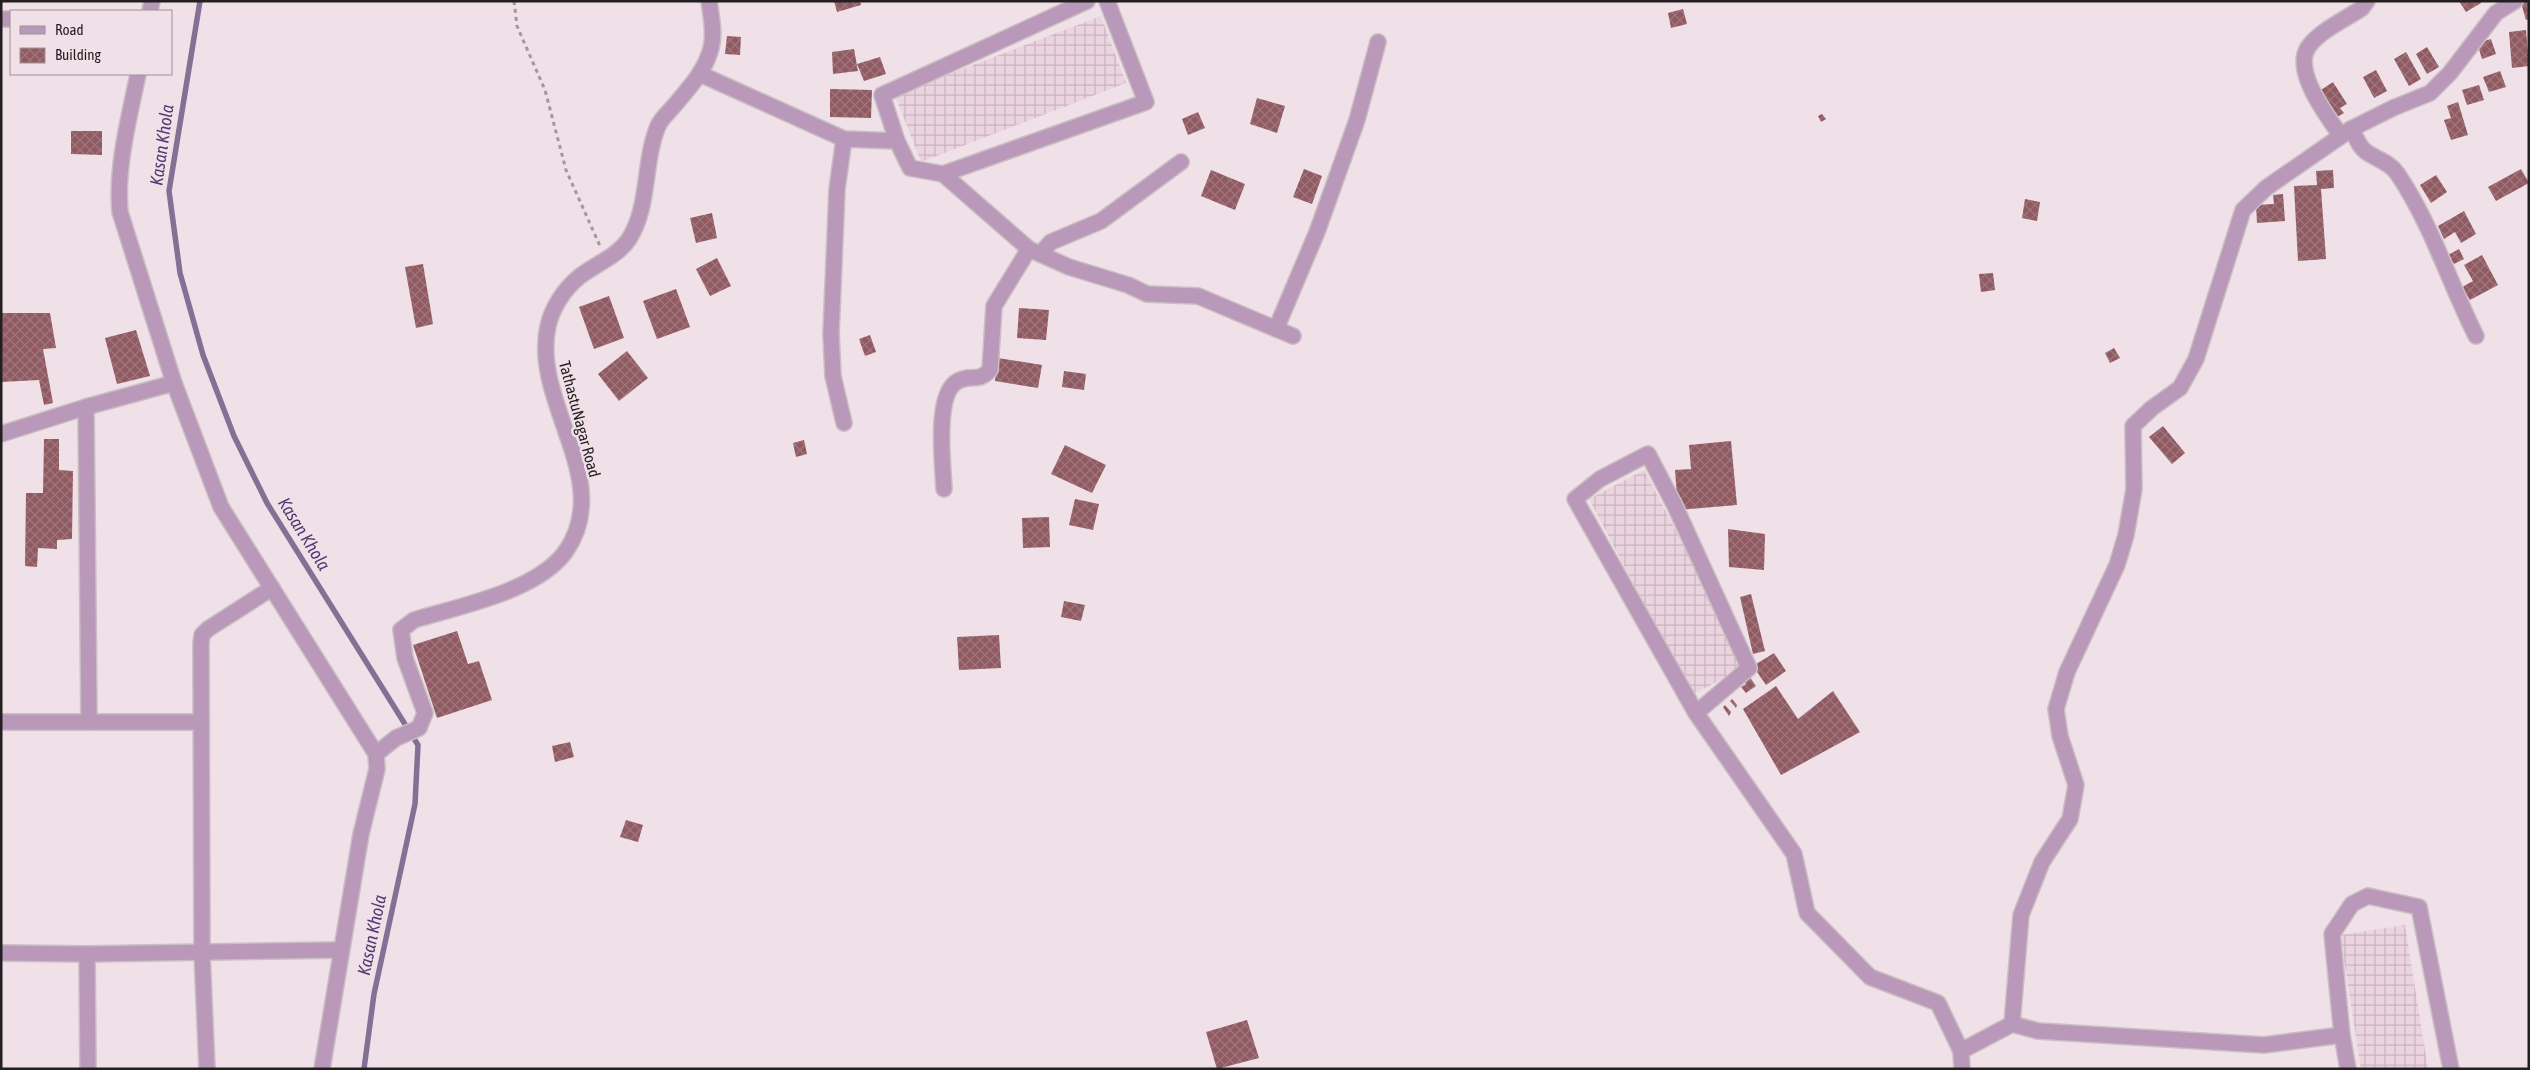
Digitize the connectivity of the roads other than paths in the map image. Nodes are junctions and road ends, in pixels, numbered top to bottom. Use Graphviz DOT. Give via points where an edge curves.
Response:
graph roads {
  1 [pos="709,1"];
  2 [pos="1088,1"];
  3 [pos="1107,1"];
  4 [pos="2366,1"];
  5 [pos="2515,1"];
  6 [pos="1378,42"];
  7 [pos="700,74"];
  8 [pos="138,75"];
  9 [pos="2346,132"];
  10 [pos="844,139"];
  11 [pos="897,140"];
  12 [pos="1181,162"];
  13 [pos="943,174"];
  14 [pos="1034,251"];
  15 [pos="1276,329"];
  16 [pos="1294,336"];
  17 [pos="2476,336"];
  18 [pos="174,383"];
  19 [pos="86,407"];
  20 [pos="844,423"];
  21 [pos="1,434"];
  22 [pos="944,489"];
  23 [pos="272,588"];
  24 [pos="1696,713"];
  25 [pos="1,722"];
  26 [pos="89,722"];
  27 [pos="201,722"];
  28 [pos="376,754"];
  29 [pos="340,950"];
  30 [pos="1,953"];
  31 [pos="202,953"];
  32 [pos="87,954"];
  33 [pos="2012,1024"];
  34 [pos="2342,1035"];
  35 [pos="1961,1051"];
  36 [pos="88,1069"];
  37 [pos="207,1069"];
  38 [pos="322,1069"];
  39 [pos="1962,1069"];
  40 [pos="2348,1069"];
  41 [pos="2451,1069"];
  1 -- 7 [label="street, TathastuNagar Road" via="712,47"];
  2 -- 11 [label="street" via="882,95"];
  3 -- 13 [label="street" via="1146,102"];
  4 -- 9 [label="street" via="2362,8 2308,47 2305,64 2312,93"];
  5 -- 9 [label="street" via="2496,13 2450,73 2430,93"];
  6 -- 15 [label="street" via="1357,120 1318,232"];
  7 -- 10 [label="street"];
  7 -- 28 [label="street, TathastuNagar Road" via="659,124 650,153 640,218 628,241 606,260 578,277 557,302 548,326 546,354 556,404 578,473 582,506 576,532 565,552 532,581 414,620 401,630 405,658 425,713 419,728 396,738"];
  8 -- 18 [label="street" via="120,165 120,212"];
  9 -- 17 [label="street" via="2363,150 2396,171 2440,253"];
  9 -- 33 [label="street" via="2266,188 2243,210 2196,360 2180,388 2133,426 2134,488 2126,535 2117,565 2067,672 2056,709 2060,736 2076,785 2070,819 2042,862 2022,915"];
  10 -- 11 [label="street"];
  10 -- 20 [label="street" via="837,189 831,334 833,376"];
  11 -- 13 [label="street" via="910,168"];
  12 -- 14 [label="street" via="1101,220"];
  13 -- 14 [label="street"];
  14 -- 15 [label="street" via="1069,268 1128,284 1147,294 1198,296"];
  14 -- 22 [label="street" via="994,306 990,370 979,379 959,380 943,404"];
  15 -- 16 [label="street"];
  18 -- 19 [label="street"];
  18 -- 23 [label="street" via="221,507"];
  19 -- 21 [label="street"];
  19 -- 26 [label="street"];
  23 -- 27 [label="street" via="202,635"];
  23 -- 28 [label="street"];
  24 -- 24 [label="street" via="1575,499 1600,479 1648,454 1676,506 1749,668"];
  24 -- 35 [label="street" via="1794,854 1807,913 1870,977 1938,1003"];
  25 -- 26 [label="street"];
  26 -- 27 [label="street"];
  27 -- 31 [label="street"];
  28 -- 29 [label="street" via="377,769 361,834"];
  29 -- 31 [label="street"];
  29 -- 38 [label="street"];
  30 -- 32 [label="street"];
  31 -- 32 [label="street"];
  31 -- 37 [label="street"];
  32 -- 36 [label="street"];
  33 -- 34 [label="street" via="2038,1031 2264,1045"];
  33 -- 35 [label="street"];
  34 -- 40 [label="street"];
  34 -- 41 [label="street" via="2332,934 2352,904 2368,896 2419,907"];
  35 -- 39 [label="street"];
}
